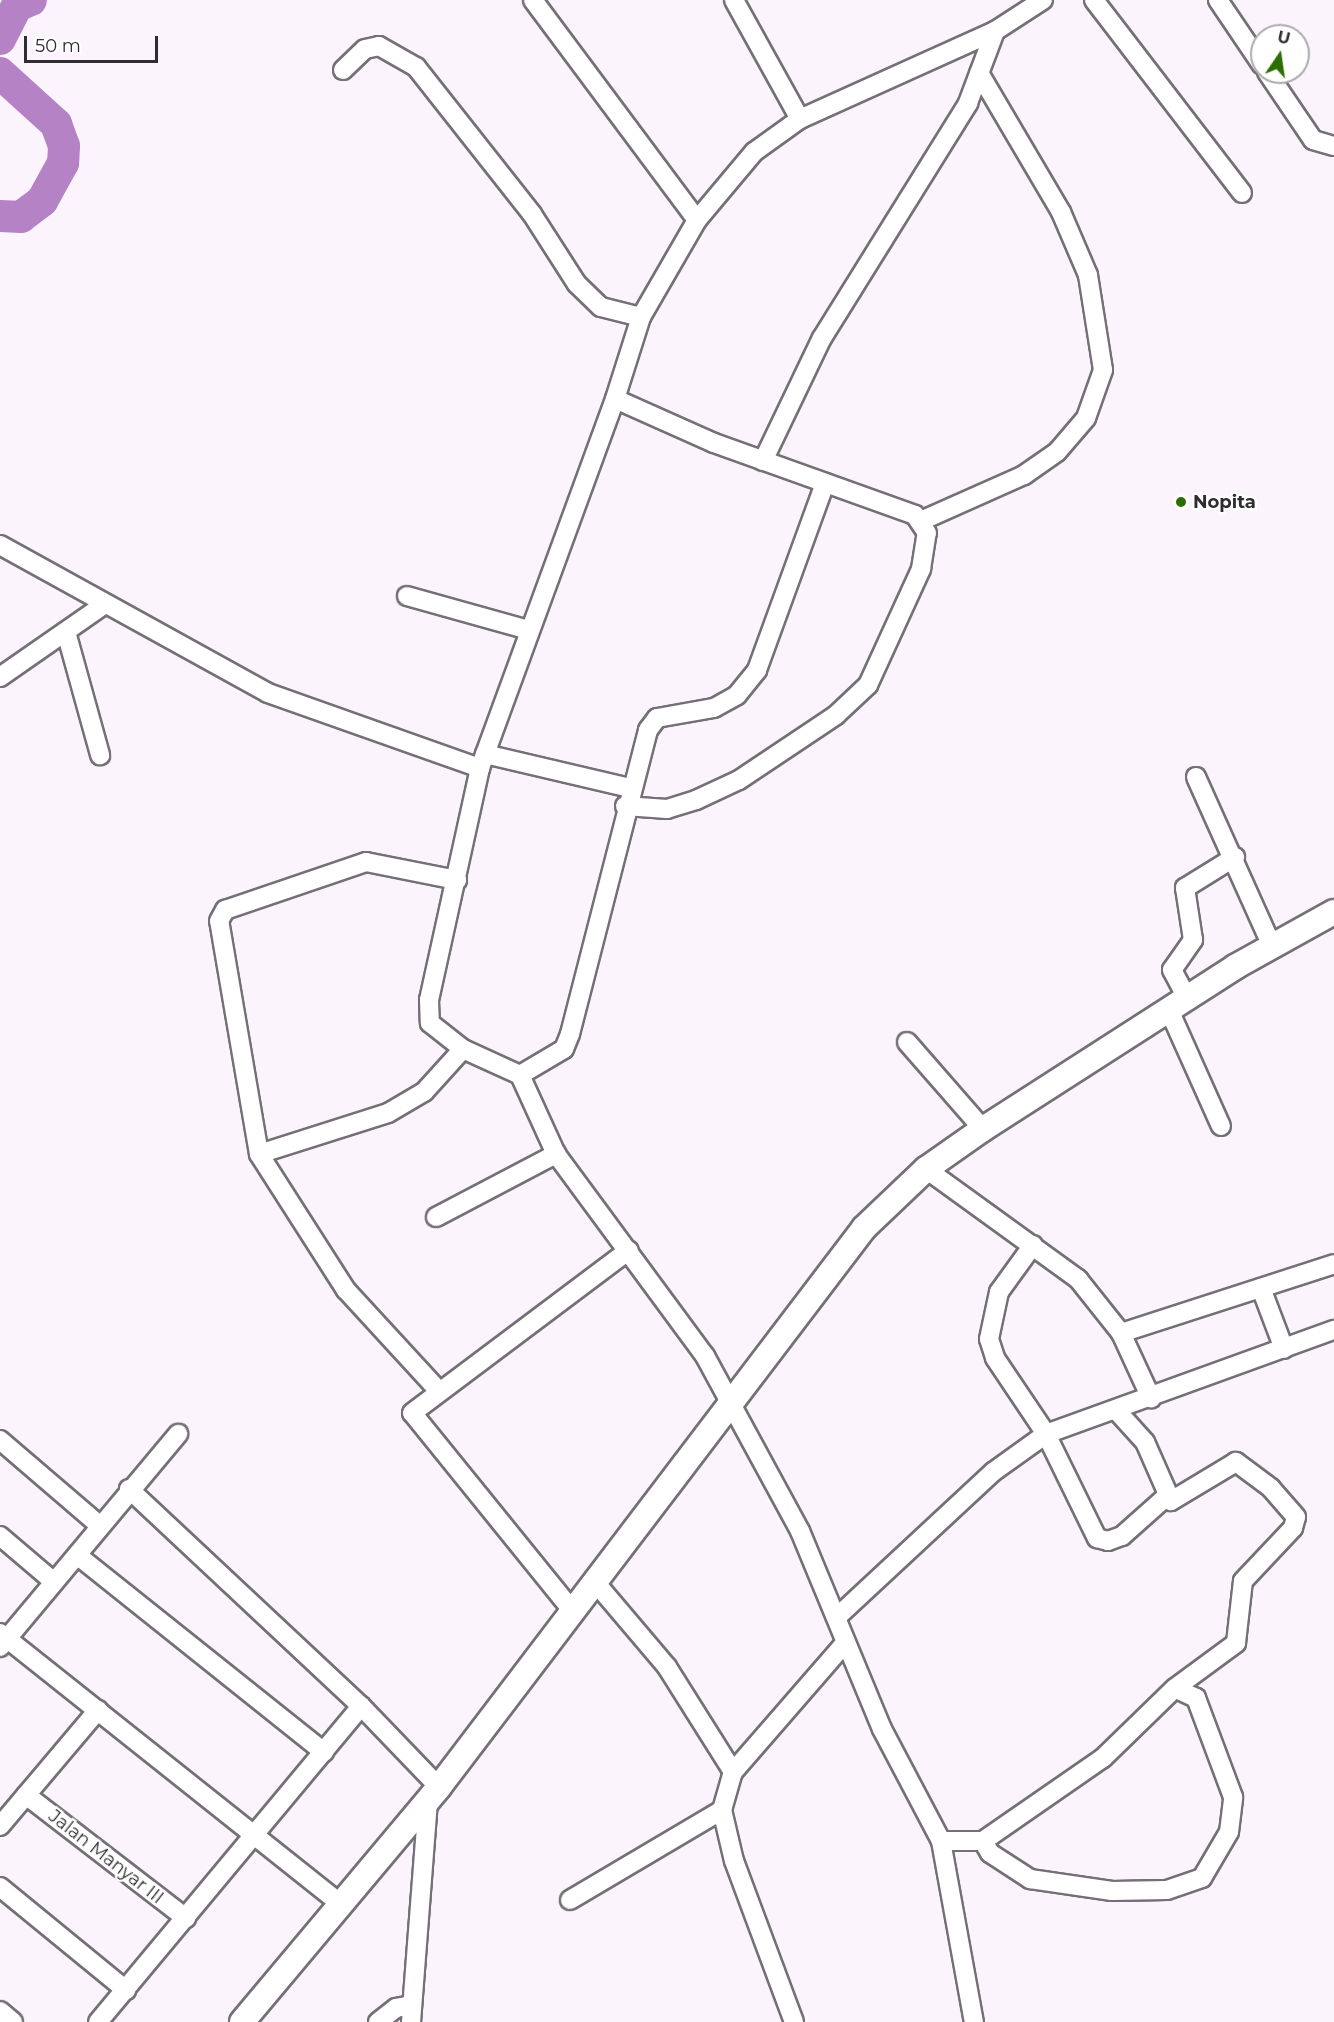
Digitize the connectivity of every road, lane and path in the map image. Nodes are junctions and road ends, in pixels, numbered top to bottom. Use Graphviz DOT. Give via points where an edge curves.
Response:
graph roads {
  1 [pos="533,0"];
  2 [pos="734,0"];
  3 [pos="1043,0"];
  4 [pos="1094,0"];
  5 [pos="1218,0"];
  6 [pos="995,31"];
  7 [pos="1250,47"];
  8 [pos="343,70"];
  9 [pos="979,73"];
  10 [pos="1275,84"];
  11 [pos="800,119"];
  12 [pos="1334,146"];
  13 [pos="1242,193"];
  14 [pos="697,220"];
  15 [pos="641,317"];
  16 [pos="615,399"];
  17 [pos="763,460"];
  18 [pos="825,483"];
  19 [pos="923,520"];
  20 [pos="0,545"];
  21 [pos="407,596"];
  22 [pos="105,604"];
  23 [pos="529,630"];
  24 [pos="66,632"];
  25 [pos="0,676"];
  26 [pos="100,755"];
  27 [pos="483,761"];
  28 [pos="1196,777"];
  29 [pos="628,797"];
  30 [pos="1235,858"];
  31 [pos="457,880"];
  32 [pos="1334,912"];
  33 [pos="1272,946"];
  34 [pos="1178,1004"];
  35 [pos="907,1042"];
  36 [pos="463,1049"];
  37 [pos="520,1075"];
  38 [pos="1221,1126"];
  39 [pos="983,1129"];
  40 [pos="259,1154"];
  41 [pos="556,1154"];
  42 [pos="926,1169"];
  43 [pos="436,1217"];
  44 [pos="1033,1245"];
  45 [pos="629,1250"];
  46 [pos="1334,1264"];
  47 [pos="1261,1288"];
  48 [pos="1334,1330"];
  49 [pos="1121,1333"];
  50 [pos="1284,1349"];
  51 [pos="438,1390"];
  52 [pos="1151,1398"];
  53 [pos="728,1404"];
  54 [pos="1116,1410"];
  55 [pos="178,1434"];
  56 [pos="1046,1434"];
  57 [pos="0,1440"];
  58 [pos="129,1490"];
  59 [pos="1166,1497"];
  60 [pos="99,1525"];
  61 [pos="0,1536"];
  62 [pos="77,1555"];
  63 [pos="54,1582"];
  64 [pos="595,1582"];
  65 [pos="571,1609"];
  66 [pos="837,1617"];
  67 [pos="2,1640"];
  68 [pos="845,1643"];
  69 [pos="1175,1688"];
  70 [pos="361,1706"];
  71 [pos="98,1710"];
  72 [pos="324,1752"];
  73 [pos="733,1772"];
  74 [pos="433,1794"];
  75 [pos="26,1795"];
  76 [pos="722,1810"];
  77 [pos="0,1826"];
  78 [pos="255,1833"];
  79 [pos="941,1841"];
  80 [pos="983,1841"];
  81 [pos="0,1887"];
  82 [pos="570,1899"];
  83 [pos="340,1904"];
  84 [pos="186,1918"];
  85 [pos="126,1990"];
  86 [pos="0,2011"];
  87 [pos="411,2013"];
  88 [pos="14,2022"];
  89 [pos="98,2022"];
  90 [pos="242,2022"];
  91 [pos="378,2022"];
  92 [pos="794,2022"];
  93 [pos="975,2022"];
  1 -- 14 [label="street"];
  2 -- 11 [label="street"];
  3 -- 6 [label="street"];
  4 -- 13 [label="street"];
  5 -- 7 [label="street"];
  6 -- 9 [label="street"];
  6 -- 11 [label="street"];
  8 -- 15 [label="street" via="365,49 379,46 416,67 532,214 577,284 601,307"];
  9 -- 17 [label="street" via="968,103 822,338"];
  9 -- 19 [label="street" via="1070,233 1088,275 1103,370 1086,418 1057,452 1024,475"];
  10 -- 12 [label="street" via="1313,140"];
  11 -- 14 [label="street" via="739,167"];
  14 -- 15 [label="street"];
  15 -- 16 [label="street"];
  16 -- 17 [label="street"];
  16 -- 23 [label="street"];
  17 -- 18 [label="street"];
  18 -- 19 [label="street"];
  18 -- 29 [label="street" via="757,670 737,696 714,708 657,718"];
  19 -- 29 [label="street" via="927,533 921,569 868,685 794,746 739,780 667,809"];
  20 -- 22 [label="street"];
  21 -- 23 [label="street"];
  22 -- 24 [label="street"];
  22 -- 27 [label="street" via="308,712"];
  23 -- 27 [label="street"];
  24 -- 25 [label="street"];
  24 -- 26 [label="street"];
  27 -- 29 [label="street"];
  27 -- 31 [label="street"];
  28 -- 30 [label="street"];
  29 -- 37 [label="street" via="570,1034 564,1049"];
  30 -- 33 [label="street"];
  30 -- 34 [label="street" via="1185,888 1192,940 1172,970"];
  31 -- 36 [label="street" via="429,1000 430,1023"];
  31 -- 40 [label="street" via="366,862 221,915"];
  32 -- 33 [label="street"];
  33 -- 34 [label="street"];
  34 -- 38 [label="street"];
  34 -- 39 [label="street"];
  35 -- 39 [label="street"];
  36 -- 37 [label="street"];
  36 -- 40 [label="street" via="424,1092 388,1113"];
  37 -- 41 [label="street"];
  39 -- 42 [label="street"];
  40 -- 51 [label="street" via="346,1290"];
  41 -- 43 [label="street"];
  41 -- 45 [label="street"];
  42 -- 44 [label="street"];
  42 -- 53 [label="street" via="864,1228"];
  44 -- 49 [label="street" via="1078,1279"];
  44 -- 56 [label="street" via="999,1292 989,1339"];
  45 -- 51 [label="street"];
  45 -- 53 [label="street" via="705,1356"];
  46 -- 47 [label="street"];
  47 -- 49 [label="street"];
  47 -- 50 [label="street"];
  48 -- 50 [label="street"];
  49 -- 52 [label="street"];
  50 -- 52 [label="street"];
  51 -- 65 [label="street" via="412,1413"];
  52 -- 54 [label="street"];
  53 -- 64 [label="street"];
  53 -- 66 [label="street" via="800,1531"];
  54 -- 56 [label="street"];
  54 -- 59 [label="street" via="1145,1442"];
  55 -- 58 [label="street"];
  56 -- 59 [label="street" via="1097,1538 1108,1541 1122,1536"];
  56 -- 66 [label="street" via="993,1472"];
  57 -- 60 [label="street"];
  58 -- 60 [label="street"];
  58 -- 70 [label="street"];
  59 -- 69 [label="street" via="1181,1498 1236,1462 1271,1488 1296,1517 1293,1528 1243,1581 1236,1643"];
  60 -- 62 [label="street"];
  61 -- 63 [label="street"];
  62 -- 63 [label="street"];
  62 -- 72 [label="street"];
  63 -- 67 [label="street"];
  64 -- 65 [label="street"];
  64 -- 73 [label="street" via="667,1668"];
  65 -- 74 [label="street"];
  66 -- 68 [label="street"];
  67 -- 71 [label="street"];
  68 -- 73 [label="street"];
  68 -- 79 [label="street"];
  69 -- 80 [label="street" via="1103,1758"];
  69 -- 80 [label="street" via="1196,1698 1233,1797 1229,1832 1202,1878 1156,1890 1030,1879 990,1853"];
  70 -- 72 [label="street"];
  70 -- 74 [label="street"];
  71 -- 75 [label="street"];
  71 -- 78 [label="street"];
  72 -- 78 [label="street"];
  73 -- 76 [label="street"];
  74 -- 83 [label="street"];
  74 -- 87 [label="street"];
  75 -- 77 [label="street"];
  75 -- 84 [label="street, Jalan Manyar III"];
  76 -- 82 [label="street"];
  76 -- 92 [label="street" via="734,1861"];
  78 -- 83 [label="street"];
  78 -- 84 [label="street"];
  79 -- 80 [label="street"];
  79 -- 93 [label="street"];
  81 -- 85 [label="street"];
  83 -- 90 [label="street"];
  84 -- 85 [label="street"];
  85 -- 89 [label="street"];
  86 -- 88 [label="street"];
  87 -- 91 [label="street" via="396,2008"];
}
